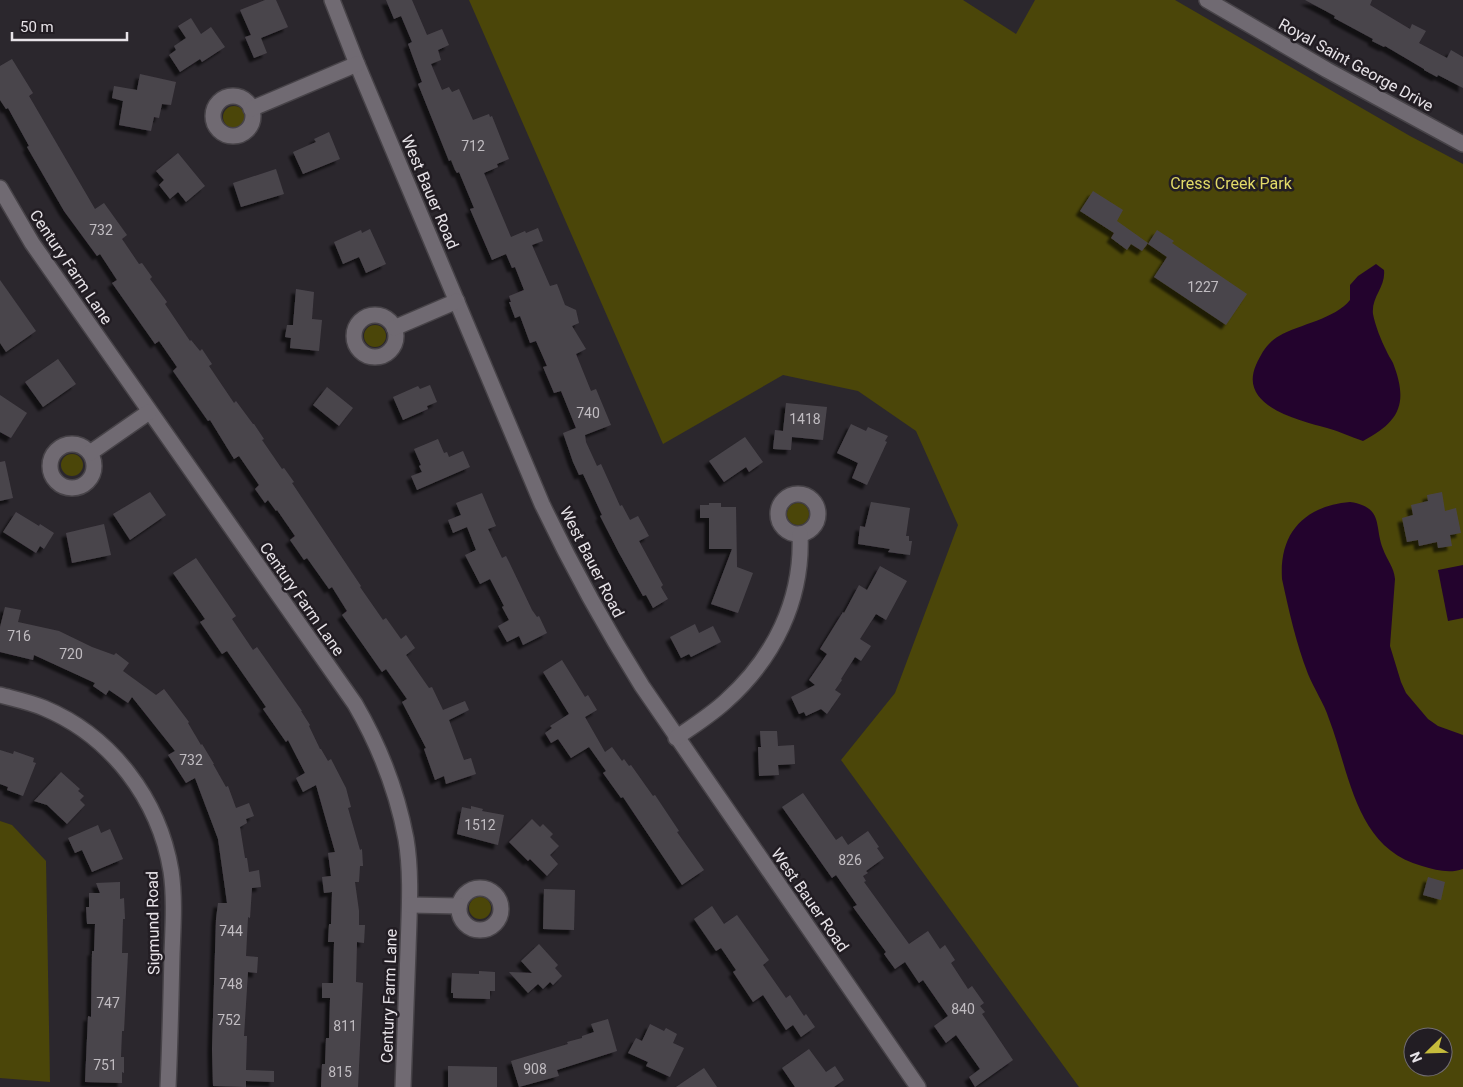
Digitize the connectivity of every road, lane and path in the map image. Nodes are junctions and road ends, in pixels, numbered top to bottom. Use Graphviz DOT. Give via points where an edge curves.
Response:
graph roads {
  1 [pos="332,0"];
  2 [pos="1208,0"];
  3 [pos="357,64"];
  4 [pos="251,109"];
  5 [pos="1463,144"];
  6 [pos="0,188"];
  7 [pos="457,301"];
  8 [pos="394,328"];
  9 [pos="149,412"];
  10 [pos="90,453"];
  11 [pos="800,534"];
  12 [pos="0,695"];
  13 [pos="676,738"];
  14 [pos="410,905"];
  15 [pos="459,906"];
  16 [pos="168,1087"];
  17 [pos="403,1087"];
  18 [pos="918,1087"];
  1 -- 3 [label="street, West Bauer Road"];
  2 -- 5 [label="street, Royal Saint George Drive"];
  3 -- 4 [label="street"];
  3 -- 7 [label="street, West Bauer Road"];
  6 -- 9 [label="street, Century Farm Lane" via="32,243"];
  7 -- 8 [label="street"];
  7 -- 13 [label="street, West Bauer Road" via="568,559 610,635"];
  9 -- 10 [label="street"];
  9 -- 14 [label="street, Century Farm Lane" via="355,704 367,726 382,756 399,805 408,857"];
  11 -- 13 [label="street" via="796,589 771,650 730,697"];
  12 -- 16 [label="street, Sigmund Road" via="44,708 76,725 105,747 130,774 157,822 173,890"];
  13 -- 18 [label="street, West Bauer Road"];
  14 -- 15 [label="street"];
  14 -- 17 [label="street, Century Farm Lane"];
}
